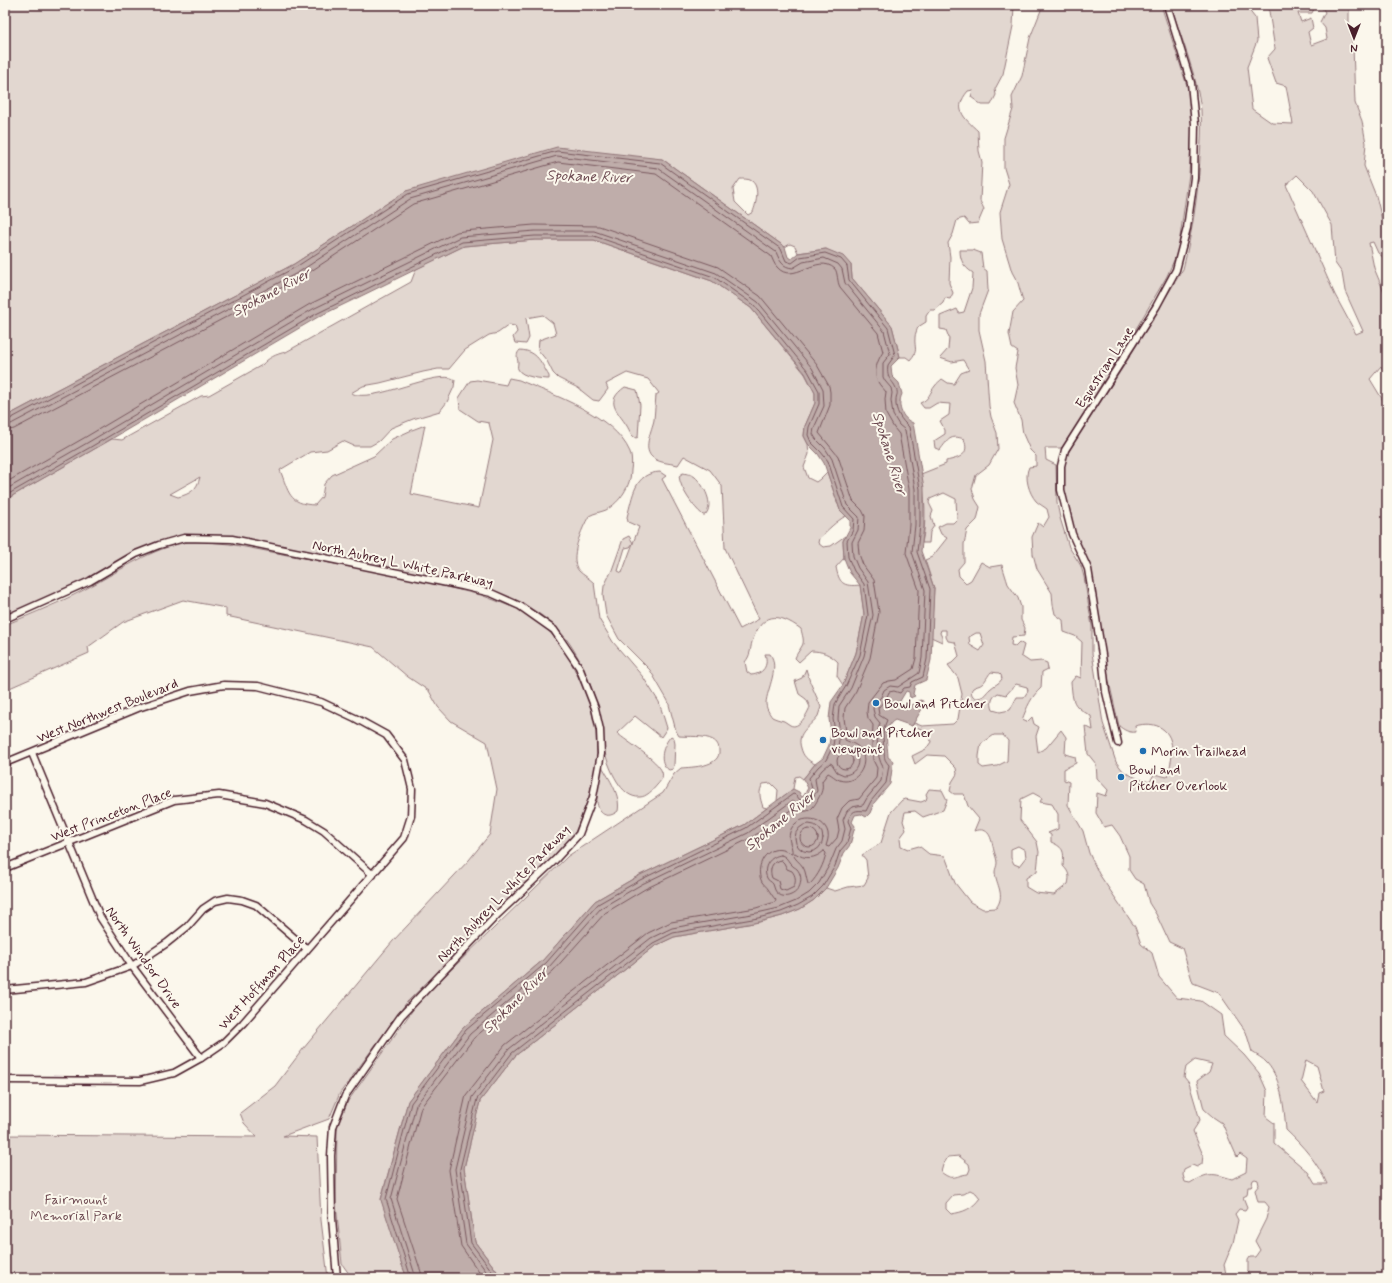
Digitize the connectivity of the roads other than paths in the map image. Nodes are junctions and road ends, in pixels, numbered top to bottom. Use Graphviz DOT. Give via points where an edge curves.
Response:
graph roads {
  1 [pos="1167,5"];
  2 [pos="5,619"];
  3 [pos="1118,743"];
  4 [pos="32,753"];
  5 [pos="5,763"];
  6 [pos="69,843"];
  7 [pos="5,868"];
  8 [pos="373,875"];
  9 [pos="307,949"];
  10 [pos="132,966"];
  11 [pos="5,990"];
  12 [pos="201,1058"];
  13 [pos="5,1080"];
  14 [pos="337,1278"];
  1 -- 3 [label="street, Equestrian Lane" via="1191,83 1195,124 1194,178 1187,228 1176,270 1156,307 1065,450 1061,466 1062,490 1072,534 1088,569 1106,692"];
  2 -- 14 [label="street, North Aubrey L White Parkway" via="90,582 136,554 159,545 184,538 232,539 491,593 520,606 554,630 579,667 595,708 600,730 601,754 593,797 579,834 401,1016 345,1096 333,1127 331,1156 332,1218"];
  4 -- 5 [label="street, West Northwest Boulevard"];
  4 -- 6 [label="street, North Windsor Drive"];
  4 -- 8 [label="street, West Northwest Boulevard" via="138,708 190,691 224,685 258,686 322,702 386,735 405,760 412,789 411,816 404,838"];
  6 -- 7 [label="street, West Princeton Place"];
  6 -- 8 [label="street, West Princeton Place" via="174,800 219,795 265,803 306,820 324,832"];
  6 -- 10 [label="street, North Windsor Drive" via="100,918"];
  8 -- 9 [label="street, West Hoffman Place"];
  9 -- 10 [label="street" via="256,905 228,898 215,901 203,909 187,927"];
  9 -- 12 [label="street, West Hoffman Place" via="243,1023 222,1044"];
  10 -- 11 [label="street" via="86,982"];
  10 -- 12 [label="street, North Windsor Drive"];
  12 -- 13 [label="street, West Hoffman Place" via="174,1073 140,1081"];
}
